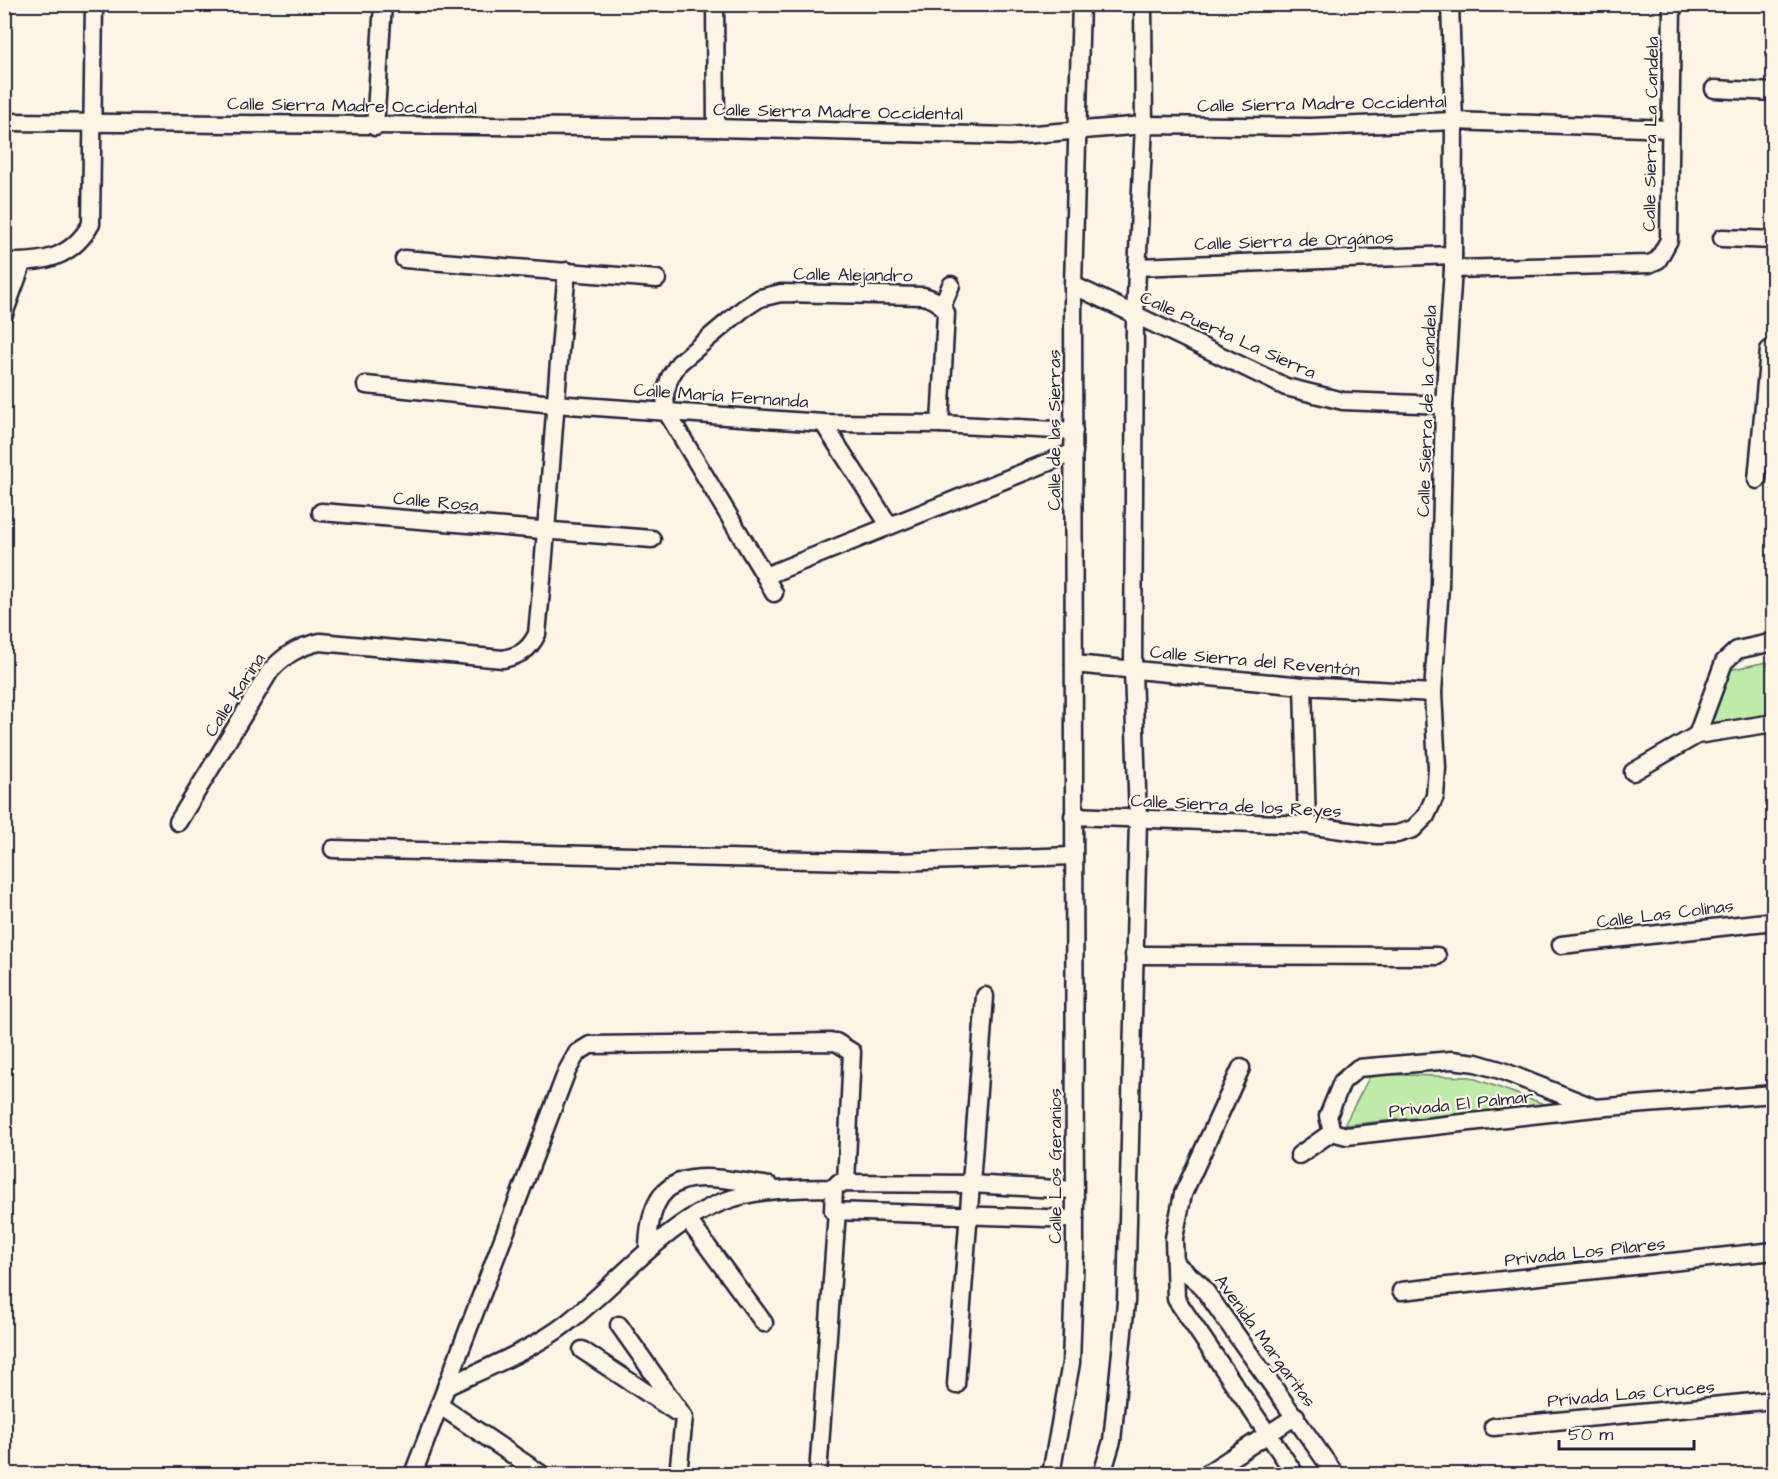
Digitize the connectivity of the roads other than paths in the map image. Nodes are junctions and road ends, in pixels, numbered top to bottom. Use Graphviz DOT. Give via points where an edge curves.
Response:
graph roads {
  1 [pos="94,4"];
  2 [pos="383,4"];
  3 [pos="715,4"];
  4 [pos="1081,4"];
  5 [pos="1143,4"];
  6 [pos="1450,4"];
  7 [pos="1672,4"];
  8 [pos="1714,89"];
  9 [pos="1773,92"];
  10 [pos="1454,121"];
  11 [pos="4,122"];
  12 [pos="93,123"];
  13 [pos="1144,125"];
  14 [pos="375,127"];
  15 [pos="716,128"];
  16 [pos="1079,129"];
  17 [pos="1670,129"];
  18 [pos="1722,238"];
  19 [pos="1773,240"];
  20 [pos="404,260"];
  21 [pos="1658,260"];
  22 [pos="4,262"];
  23 [pos="23,262"];
  24 [pos="1453,262"];
  25 [pos="1137,267"];
  26 [pos="567,271"];
  27 [pos="657,279"];
  28 [pos="951,285"];
  29 [pos="1073,285"];
  30 [pos="942,306"];
  31 [pos="4,314"];
  32 [pos="1135,315"];
  33 [pos="1769,350"];
  34 [pos="366,385"];
  35 [pos="554,404"];
  36 [pos="1444,405"];
  37 [pos="666,411"];
  38 [pos="1769,413"];
  39 [pos="823,423"];
  40 [pos="940,424"];
  41 [pos="1074,431"];
  42 [pos="1074,452"];
  43 [pos="1757,480"];
  44 [pos="321,512"];
  45 [pos="889,525"];
  46 [pos="547,532"];
  47 [pos="652,539"];
  48 [pos="765,576"];
  49 [pos="774,593"];
  50 [pos="1773,642"];
  51 [pos="1074,664"];
  52 [pos="1133,670"];
  53 [pos="1303,686"];
  54 [pos="1433,693"];
  55 [pos="1773,723"];
  56 [pos="1697,735"];
  57 [pos="1633,772"];
  58 [pos="1073,816"];
  59 [pos="1426,816"];
  60 [pos="1138,820"];
  61 [pos="178,822"];
  62 [pos="1307,825"];
  63 [pos="333,849"];
  64 [pos="1073,856"];
  65 [pos="1773,921"];
  66 [pos="1561,945"];
  67 [pos="1134,955"];
  68 [pos="1437,956"];
  69 [pos="985,996"];
  70 [pos="1241,1068"];
  71 [pos="1773,1094"];
  72 [pos="1595,1108"];
  73 [pos="1332,1132"];
  74 [pos="1299,1155"];
  75 [pos="971,1184"];
  76 [pos="840,1186"];
  77 [pos="790,1189"];
  78 [pos="1074,1190"];
  79 [pos="837,1211"];
  80 [pos="969,1214"];
  81 [pos="1075,1219"];
  82 [pos="688,1220"];
  83 [pos="648,1250"];
  84 [pos="1773,1251"];
  85 [pos="1175,1263"];
  86 [pos="1401,1291"];
  87 [pos="764,1323"];
  88 [pos="619,1325"];
  89 [pos="582,1350"];
  90 [pos="956,1385"];
  91 [pos="446,1387"];
  92 [pos="1773,1400"];
  93 [pos="439,1405"];
  94 [pos="1296,1416"];
  95 [pos="684,1417"];
  96 [pos="1493,1427"];
  97 [pos="1268,1434"];
  98 [pos="413,1474"];
  99 [pos="541,1474"];
  100 [pos="678,1474"];
  101 [pos="818,1474"];
  102 [pos="1051,1474"];
  103 [pos="1102,1474"];
  104 [pos="1206,1474"];
  105 [pos="1295,1474"];
  106 [pos="1335,1474"];
  1 -- 12 [label="street"];
  2 -- 14 [label="street"];
  3 -- 15 [label="street"];
  4 -- 16 [label="street, Calle de las Sierras"];
  5 -- 13 [label="street"];
  6 -- 10 [label="street, Calle Sierra de la Candela"];
  7 -- 17 [label="street, Calle Sierra La Candela"];
  8 -- 9 [label="street"];
  10 -- 13 [label="street, Calle Sierra Madre Occidental" via="1311,127"];
  10 -- 17 [label="street, Calle Sierra Madre Occidental"];
  10 -- 24 [label="street, Calle Sierra de la Candela"];
  11 -- 12 [label="street, Calle Sierra Madre Occidental"];
  12 -- 14 [label="street, Calle Sierra Madre Occidental"];
  12 -- 23 [label="street" via="91,224 81,240 65,253"];
  13 -- 16 [label="street, Calle Sierra Madre Occidental"];
  13 -- 25 [label="street"];
  14 -- 15 [label="street, Calle Sierra Madre Occidental"];
  15 -- 16 [label="street, Calle Sierra Madre Occidental" via="1010,136"];
  16 -- 29 [label="street, Calle de las Sierras"];
  17 -- 21 [label="street, Calle Sierra La Candela" via="1669,240"];
  18 -- 19 [label="street"];
  20 -- 26 [label="street"];
  21 -- 24 [label="street, Calle Sierra de Orgános" via="1649,264"];
  22 -- 23 [label="street"];
  23 -- 31 [label="street"];
  24 -- 25 [label="street, Calle Sierra de Orgános"];
  24 -- 36 [label="street, Calle Sierra de la Candela"];
  25 -- 32 [label="street"];
  26 -- 27 [label="street"];
  26 -- 35 [label="street"];
  28 -- 30 [label="street"];
  29 -- 32 [label="street, Calle Puerta La Sierra"];
  29 -- 41 [label="street, Calle de las Sierras"];
  30 -- 37 [label="street, Calle Alejandro" via="923,296 781,293 760,298 679,363 665,394"];
  30 -- 40 [label="street" via="946,313"];
  32 -- 36 [label="street, Calle Puerta La Sierra" via="1286,387 1343,401"];
  32 -- 52 [label="street"];
  33 -- 38 [label="street"];
  34 -- 35 [label="street, Calle María Fernanda"];
  35 -- 37 [label="street, Calle María Fernanda"];
  35 -- 46 [label="street"];
  36 -- 54 [label="street, Calle Sierra de la Candela"];
  37 -- 39 [label="street, Calle María Fernanda"];
  37 -- 48 [label="street"];
  38 -- 43 [label="street"];
  39 -- 40 [label="street, Calle María Fernanda"];
  39 -- 45 [label="street"];
  40 -- 41 [label="street, Calle María Fernanda"];
  41 -- 42 [label="street, Calle de las Sierras"];
  42 -- 45 [label="street"];
  42 -- 51 [label="street, Calle de las Sierras"];
  44 -- 46 [label="street, Calle Rosa"];
  45 -- 48 [label="street"];
  46 -- 47 [label="street, Calle Rosa"];
  46 -- 61 [label="street, Calle Karina" via="537,634 530,648 519,656 503,658 320,642 300,646 270,671"];
  48 -- 49 [label="street"];
  50 -- 56 [label="street" via="1737,650 1724,662"];
  51 -- 52 [label="street, Calle Sierra del Reventón"];
  51 -- 58 [label="street, Calle de las Sierras"];
  52 -- 53 [label="street, Calle Sierra del Reventón"];
  52 -- 60 [label="street"];
  53 -- 54 [label="street, Calle Sierra del Reventón"];
  53 -- 62 [label="street"];
  54 -- 59 [label="street, Calle Sierra de la Candela" via="1437,768 1435,795"];
  55 -- 56 [label="street"];
  56 -- 57 [label="street"];
  58 -- 60 [label="street, Calle Sierra de los Reyes"];
  58 -- 64 [label="street, Calle de las Sierras"];
  59 -- 62 [label="street, Calle Sierra de los Reyes" via="1413,829 1397,834"];
  60 -- 62 [label="street, Calle Sierra de los Reyes"];
  60 -- 67 [label="street"];
  63 -- 64 [label="street" via="896,862"];
  64 -- 78 [label="street, Calle Los Geranios"];
  65 -- 66 [label="street, Calle Las Colinas"];
  67 -- 68 [label="street"];
  67 -- 103 [label="street" via="1126,1302 1112,1441"];
  69 -- 75 [label="street"];
  70 -- 85 [label="street" via="1183,1194 1174,1238"];
  71 -- 72 [label="street, Privada El Palmar"];
  72 -- 73 [label="street, Privada El Palmar" via="1347,1136"];
  72 -- 73 [label="street, Privada El Palmar" via="1476,1064 1452,1060 1358,1068 1342,1082 1328,1116"];
  73 -- 74 [label="street"];
  75 -- 76 [label="street"];
  75 -- 78 [label="street"];
  75 -- 80 [label="street"];
  76 -- 77 [label="street"];
  76 -- 79 [label="street" via="833,1211"];
  76 -- 91 [label="street" via="852,1052 844,1046 836,1042 590,1045 577,1053 567,1071"];
  77 -- 82 [label="street" via="734,1198"];
  77 -- 83 [label="street" via="700,1179 677,1181 663,1191 655,1209 648,1228"];
  78 -- 81 [label="street, Calle Los Geranios"];
  79 -- 80 [label="street"];
  79 -- 101 [label="street"];
  80 -- 81 [label="street"];
  80 -- 90 [label="street"];
  81 -- 102 [label="street, Calle Los Geranios" via="1071,1363"];
  82 -- 83 [label="street"];
  82 -- 87 [label="street"];
  83 -- 91 [label="street" via="565,1325"];
  84 -- 86 [label="street, Privada Los Pilares"];
  85 -- 94 [label="street, Avenida Margaritas" via="1200,1285"];
  85 -- 97 [label="street" via="1176,1299"];
  88 -- 95 [label="street"];
  89 -- 95 [label="street"];
  91 -- 93 [label="street"];
  92 -- 96 [label="street, Privada Las Cruces"];
  93 -- 98 [label="street"];
  93 -- 99 [label="street"];
  94 -- 97 [label="street"];
  94 -- 106 [label="street, Avenida Margaritas"];
  95 -- 100 [label="street"];
  97 -- 104 [label="street"];
  97 -- 105 [label="street"];
}
